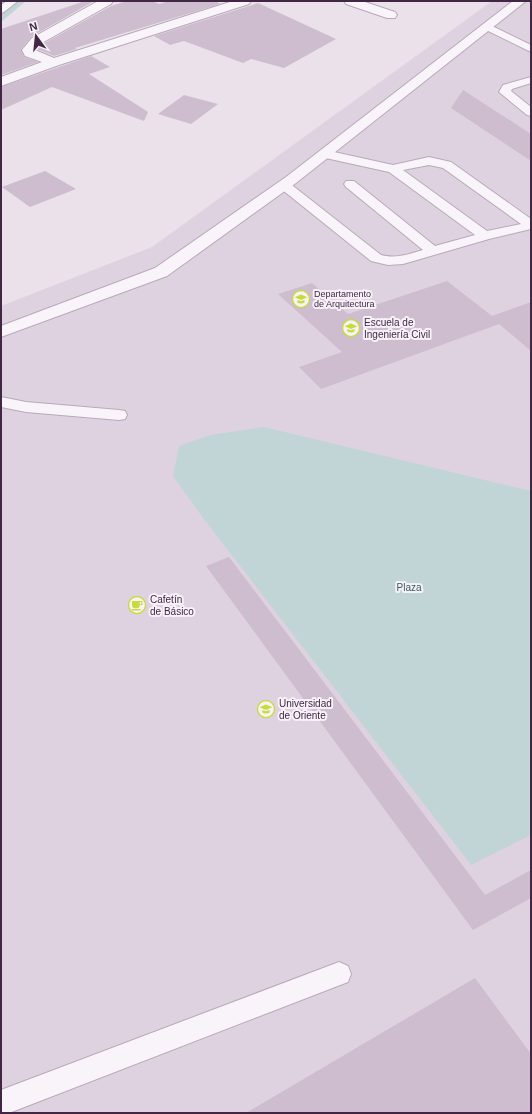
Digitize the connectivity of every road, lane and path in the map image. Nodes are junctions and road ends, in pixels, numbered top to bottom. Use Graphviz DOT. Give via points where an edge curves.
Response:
graph roads {
  1 [pos="14,1"];
  2 [pos="108,1"];
  3 [pos="245,1"];
  4 [pos="350,1"];
  5 [pos="520,1"];
  6 [pos="1,10"];
  7 [pos="392,15"];
  8 [pos="488,27"];
  9 [pos="531,49"];
  10 [pos="54,62"];
  11 [pos="531,80"];
  12 [pos="1,82"];
  13 [pos="531,112"];
  14 [pos="325,154"];
  15 [pos="393,169"];
  16 [pos="350,184"];
  17 [pos="284,185"];
  18 [pos="530,224"];
  19 [pos="485,236"];
  20 [pos="434,252"];
  21 [pos="1,332"];
  22 [pos="1,402"];
  23 [pos="119,415"];
  24 [pos="339,974"];
  25 [pos="1,1104"];
  1 -- 6 [label="lane"];
  2 -- 10 [label="street" via="29,47 30,53"];
  3 -- 10 [label="street"];
  4 -- 7 [label="street"];
  5 -- 8 [label="street"];
  8 -- 9 [label="lane"];
  8 -- 14 [label="street"];
  10 -- 12 [label="street"];
  11 -- 13 [label="lane" via="507,87 505,92"];
  14 -- 15 [label="lane"];
  14 -- 17 [label="street"];
  15 -- 18 [label="lane" via="429,161 447,165"];
  15 -- 19 [label="lane"];
  16 -- 20 [label="lane"];
  17 -- 20 [label="lane" via="376,258 388,261 403,260"];
  17 -- 21 [label="street" via="161,272"];
  18 -- 19 [label="lane"];
  19 -- 20 [label="lane"];
  22 -- 23 [label="lane" via="26,407"];
  24 -- 25 [label="lane"];
}
